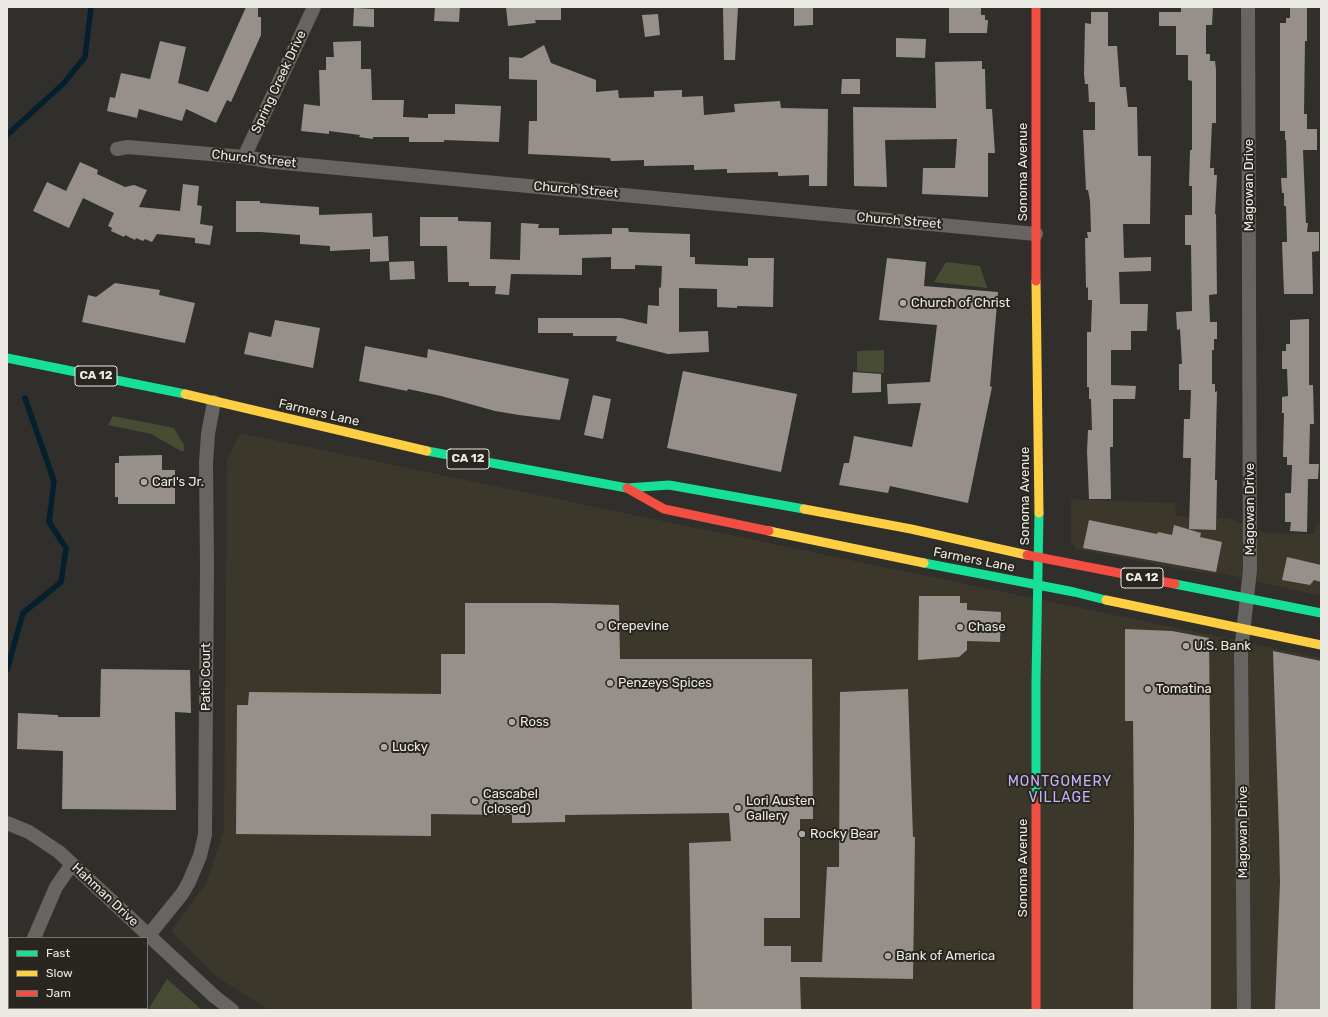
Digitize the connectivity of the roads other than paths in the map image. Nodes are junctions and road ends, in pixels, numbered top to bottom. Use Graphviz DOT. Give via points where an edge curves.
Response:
graph roads {
  1 [pos="314,7"];
  2 [pos="1036,7"];
  3 [pos="1248,7"];
  4 [pos="117,149"];
  5 [pos="244,157"];
  6 [pos="1036,234"];
  7 [pos="7,358"];
  8 [pos="214,402"];
  9 [pos="627,488"];
  10 [pos="1038,557"];
  11 [pos="1037,586"];
  12 [pos="1247,598"];
  13 [pos="1321,613"];
  14 [pos="1243,628"];
  15 [pos="1321,645"];
  16 [pos="7,823"];
  17 [pos="72,864"];
  18 [pos="148,936"];
  19 [pos="34,937"];
  20 [pos="232,1010"];
  21 [pos="1036,1010"];
  22 [pos="1244,1010"];
  1 -- 5 [label="street, Spring Creek Drive"];
  2 -- 6 [label="main road, Sonoma Avenue"];
  3 -- 12 [label="street, Magowan Drive" via="1250,570"];
  4 -- 5 [label="street, Church Street"];
  5 -- 6 [label="street, Church Street"];
  6 -- 10 [label="main road, Sonoma Avenue"];
  7 -- 8 [label="main road, Farmers Lane / CA 12"];
  8 -- 9 [label="main road, Farmers Lane / CA 12" via="420,450"];
  8 -- 18 [label="street, Patio Court" via="206,463 205,835 200,856 189,882"];
  9 -- 10 [label="main road, Farmers Lane / CA 12" via="669,484 911,529"];
  9 -- 11 [label="main road, Farmers Lane / CA 12" via="664,509"];
  10 -- 11 [label="main road, Sonoma Avenue"];
  10 -- 12 [label="main road, Farmers Lane / CA 12"];
  11 -- 14 [label="main road, Farmers Lane / CA 12"];
  11 -- 21 [label="main road, Sonoma Avenue"];
  12 -- 13 [label="main road, Farmers Lane / CA 12"];
  12 -- 14 [label="street, Magowan Drive"];
  14 -- 15 [label="main road, Farmers Lane / CA 12"];
  14 -- 22 [label="street, Magowan Drive" via="1241,651"];
  16 -- 17 [label="street, Hahman Drive" via="35,836"];
  17 -- 18 [label="street, Hahman Drive"];
  17 -- 19 [label="street" via="56,887"];
  18 -- 20 [label="street, Hahman Drive" via="214,997"];
}
